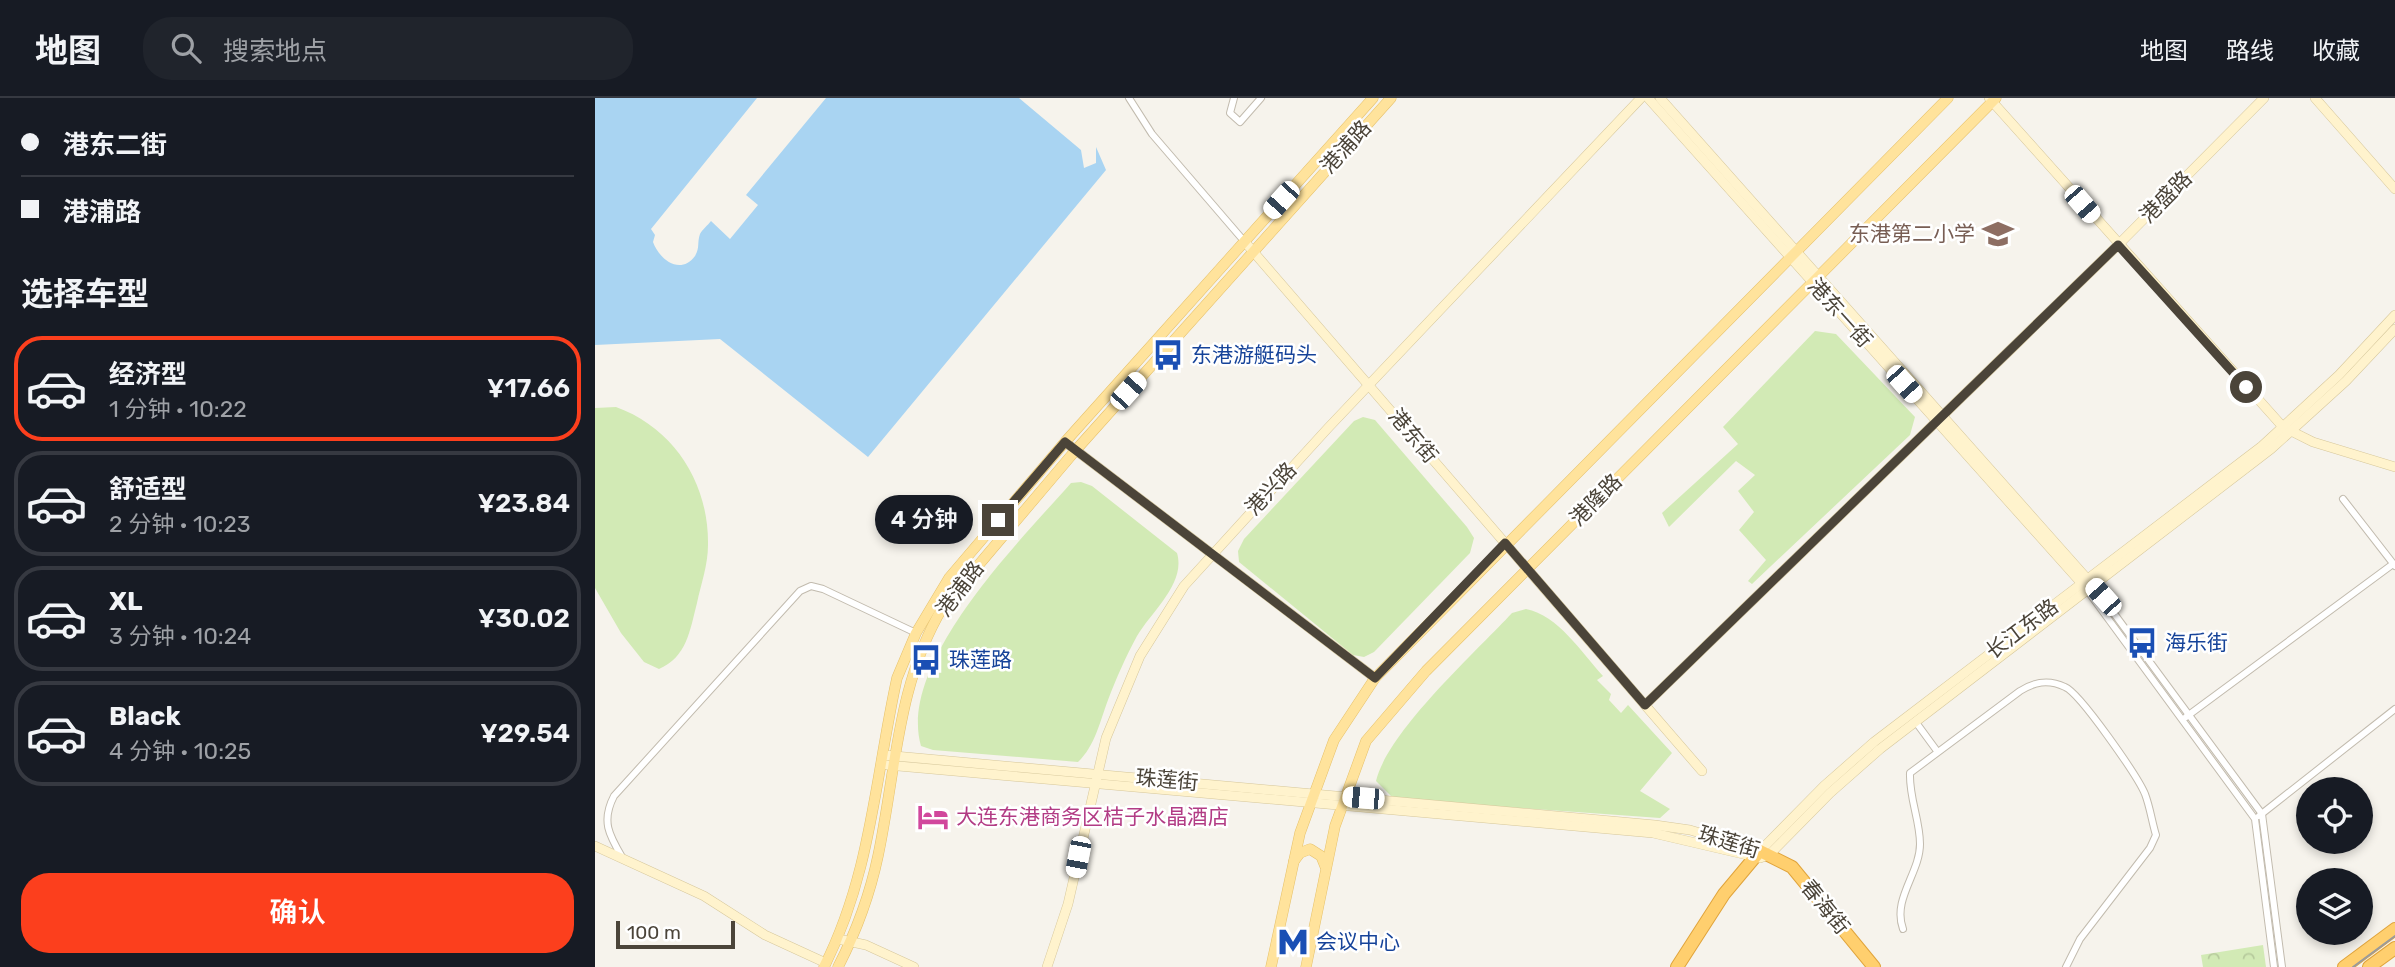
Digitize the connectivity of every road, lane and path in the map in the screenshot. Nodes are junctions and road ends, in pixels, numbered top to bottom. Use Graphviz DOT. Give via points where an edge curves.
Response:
graph roads {
  1 [pos="1129,98"];
  2 [pos="1234,98"];
  3 [pos="1261,98"];
  4 [pos="1373,98"];
  5 [pos="1391,98"];
  6 [pos="1641,98"];
  7 [pos="1648,98"];
  8 [pos="1660,98"];
  9 [pos="1948,98"];
  10 [pos="2264,98"];
  11 [pos="2315,98"];
  12 [pos="1992,99"];
  13 [pos="2395,190"];
  14 [pos="1244,241"];
  15 [pos="2118,245"];
  16 [pos="1252,251"];
  17 [pos="1793,254"];
  18 [pos="1816,279"];
  19 [pos="2395,316"];
  20 [pos="2395,329"];
  21 [pos="1370,384"];
  22 [pos="1939,418"];
  23 [pos="2287,429"];
  24 [pos="1065,442"];
  25 [pos="1075,451"];
  26 [pos="2395,467"];
  27 [pos="2343,499"];
  28 [pos="1505,543"];
  29 [pos="1212,555"];
  30 [pos="2394,565"];
  31 [pos="1528,569"];
  32 [pos="2087,585"];
  33 [pos="916,632"];
  34 [pos="1375,678"];
  35 [pos="1645,705"];
  36 [pos="2395,709"];
  37 [pos="2190,714"];
  38 [pos="2183,719"];
  39 [pos="1915,721"];
  40 [pos="1937,751"];
  41 [pos="882,759"];
  42 [pos="894,761"];
  43 [pos="1702,771"];
  44 [pos="1095,778"];
  45 [pos="1313,798"];
  46 [pos="1345,801"];
  47 [pos="2262,814"];
  48 [pos="2255,820"];
  49 [pos="595,846"];
  50 [pos="1761,855"];
  51 [pos="623,859"];
  52 [pos="1294,861"];
  53 [pos="1326,867"];
  54 [pos="1903,929"];
  55 [pos="2395,929"];
  56 [pos="838,939"];
  57 [pos="852,940"];
  58 [pos="2395,948"];
  59 [pos="825,965"];
  60 [pos="838,967"];
  61 [pos="914,967"];
  62 [pos="1047,967"];
  63 [pos="1271,967"];
  64 [pos="1306,967"];
  65 [pos="1677,967"];
  66 [pos="1686,967"];
  67 [pos="1874,967"];
  68 [pos="2066,967"];
  69 [pos="2274,967"];
  70 [pos="2282,967"];
  71 [pos="2344,967"];
  72 [pos="2369,967"];
  1 -- 14 [label="street, 港东街" via="1152,134"];
  2 -- 3 [label="street" via="1230,113 1240,122"];
  4 -- 14 [label="main road, 港浦路"];
  5 -- 16 [label="main road, 港浦路"];
  6 -- 21 [label="main road, 港兴路"];
  7 -- 17 [label="main road, 港东一街"];
  8 -- 17 [label="main road, 港东一街"];
  9 -- 17 [label="main road, 港隆路"];
  10 -- 15 [label="main road, 港盛路"];
  11 -- 13 [label="main road"];
  12 -- 15 [label="main road"];
  12 -- 18 [label="main road, 港隆路"];
  14 -- 16 [label="main road, 港东街"];
  14 -- 24 [label="main road, 港浦路"];
  15 -- 22 [label="main road, 港盛路"];
  15 -- 23 [label="main road"];
  16 -- 21 [label="main road, 港东街"];
  16 -- 25 [label="main road, 港浦路"];
  17 -- 18 [label="main road, 港东一街"];
  17 -- 28 [label="main road, 港隆路"];
  18 -- 22 [label="main road, 港东一街"];
  18 -- 31 [label="main road, 港隆路"];
  19 -- 23 [label="main road, 长江东路"];
  20 -- 23 [label="main road, 长江东路"];
  21 -- 28 [label="main road, 港东街"];
  21 -- 29 [label="main road, 港兴路"];
  22 -- 32 [label="main road, 港东一街"];
  22 -- 35 [label="main road, 港盛路"];
  23 -- 26 [label="main road" via="2313,442"];
  23 -- 32 [label="main road, 长江东路"];
  24 -- 25 [label="main road"];
  24 -- 33 [label="main road, 港浦路" via="949,578"];
  25 -- 29 [label="main road"];
  25 -- 42 [label="main road, 港浦路" via="960,586 926,635 907,692"];
  27 -- 30 [label="street"];
  28 -- 31 [label="main road, 港东街"];
  28 -- 34 [label="main road, 港隆路"];
  29 -- 34 [label="main road"];
  29 -- 44 [label="main road, 港兴路" via="1184,586 1140,656 1106,738"];
  30 -- 37 [label="street"];
  31 -- 35 [label="main road, 港东街"];
  31 -- 46 [label="main road, 港隆路" via="1426,671 1366,741"];
  32 -- 37 [label="street"];
  32 -- 38 [label="street"];
  32 -- 39 [label="main road, 长江东路"];
  32 -- 50 [label="main road, 长江东路" via="1865,749"];
  33 -- 41 [label="main road, 港浦路" via="897,678"];
  33 -- 51 [label="street" via="823,589 811,586 800,591 614,796 606,811 607,831"];
  34 -- 45 [label="main road, 港隆路" via="1334,740"];
  35 -- 43 [label="main road, 港东街"];
  36 -- 47 [label="street"];
  37 -- 38 [label="street"];
  37 -- 47 [label="street"];
  38 -- 48 [label="street"];
  39 -- 40 [label="street"];
  39 -- 50 [label="main road, 长江东路"];
  40 -- 54 [label="street" via="1910,773 1909,793 1920,845 1898,916"];
  40 -- 68 [label="street" via="2034,682 2052,683 2067,687 2083,702 2144,793 2156,835 2080,939"];
  41 -- 42 [label="main road, 珠莲街" via="884,764"];
  41 -- 56 [label="main road, 港浦路" via="864,863"];
  42 -- 44 [label="main road, 珠莲街"];
  42 -- 57 [label="main road, 港浦路" via="878,858"];
  44 -- 45 [label="main road, 珠莲街"];
  44 -- 62 [label="main road, 港兴路" via="1068,904"];
  45 -- 46 [label="main road, 珠莲街"];
  45 -- 52 [label="main road, 港隆路"];
  46 -- 50 [label="main road, 珠莲街" via="1671,826"];
  46 -- 53 [label="main road, 港隆路"];
  47 -- 48 [label="street"];
  47 -- 70 [label="street"];
  48 -- 69 [label="street"];
  49 -- 51 [label="main road"];
  50 -- 65 [label="highway, 长江东路" via="1724,894"];
  50 -- 66 [label="highway, 长江东路"];
  50 -- 67 [label="highway, 春海街" via="1792,867"];
  51 -- 59 [label="main road" via="704,896"];
  52 -- 53 [label="main road" via="1310,849 1321,856"];
  52 -- 63 [label="main road, 港隆路"];
  53 -- 64 [label="main road, 港隆路"];
  55 -- 71 [label="highway"];
  56 -- 57 [label="main road"];
  56 -- 59 [label="main road, 港浦路"];
  57 -- 60 [label="main road, 港浦路"];
  57 -- 61 [label="main road"];
  58 -- 72 [label="highway"];
}
